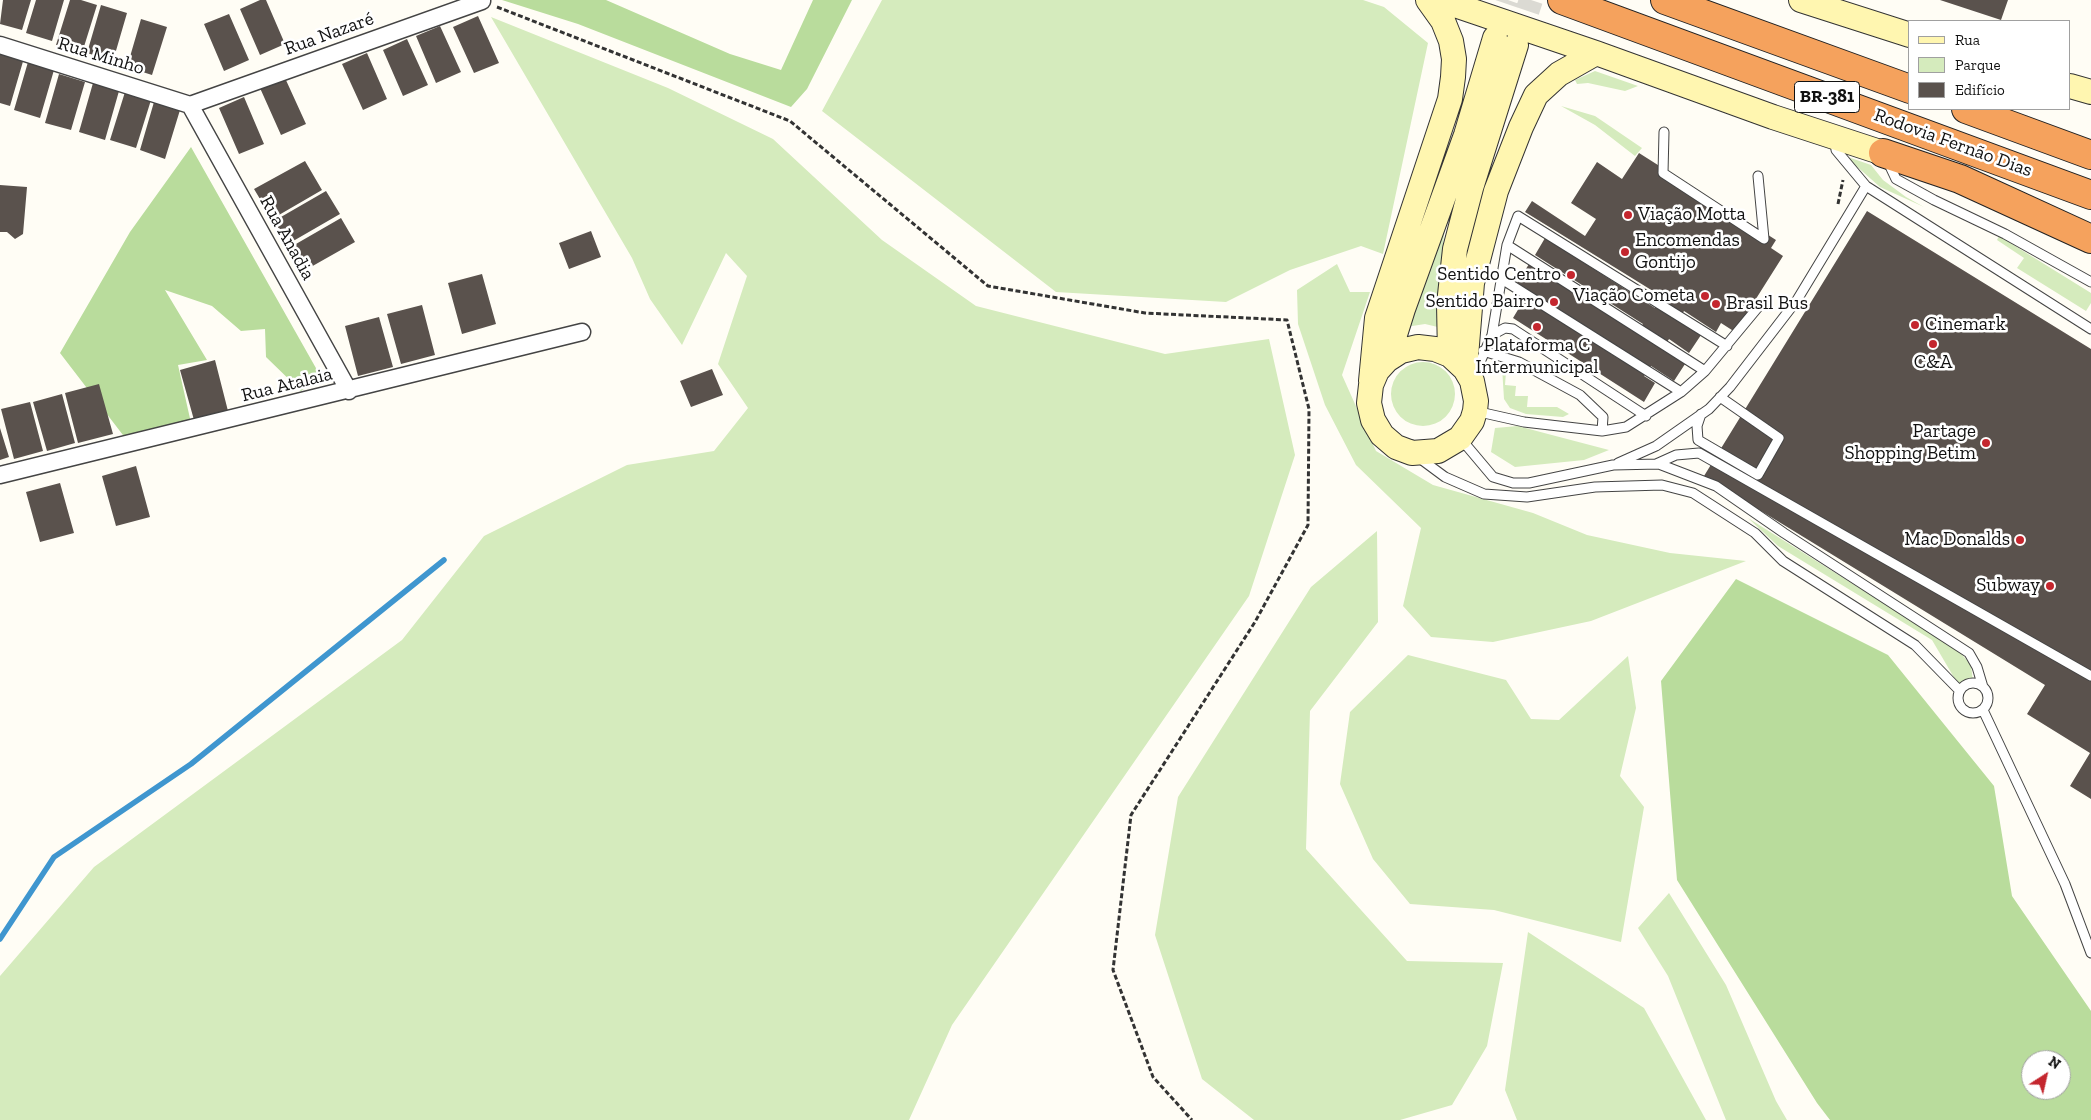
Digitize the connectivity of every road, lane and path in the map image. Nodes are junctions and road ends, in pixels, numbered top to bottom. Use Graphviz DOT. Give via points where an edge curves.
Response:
graph roads {
  1 [pos="481,0"];
  2 [pos="1428,0"];
  3 [pos="1440,0"];
  4 [pos="1562,0"];
  5 [pos="1665,0"];
  6 [pos="1801,0"];
  7 [pos="1908,34"];
  8 [pos="0,45"];
  9 [pos="1596,53"];
  10 [pos="2071,86"];
  11 [pos="1908,87"];
  12 [pos="2091,92"];
  13 [pos="190,105"];
  14 [pos="1969,110"];
  15 [pos="1664,132"];
  16 [pos="1834,138"];
  17 [pos="1883,153"];
  18 [pos="2091,155"];
  19 [pos="1840,172"];
  20 [pos="1758,176"];
  21 [pos="1866,186"];
  22 [pos="2091,195"];
  23 [pos="1836,212"];
  24 [pos="2091,238"];
  25 [pos="1507,245"];
  26 [pos="1500,278"];
  27 [pos="2091,282"];
  28 [pos="1759,306"];
  29 [pos="2091,329"];
  30 [pos="582,332"];
  31 [pos="1492,336"];
  32 [pos="1727,346"];
  33 [pos="1483,351"];
  34 [pos="1387,360"];
  35 [pos="1463,368"];
  36 [pos="1705,371"];
  37 [pos="1371,385"];
  38 [pos="349,390"];
  39 [pos="1681,392"];
  40 [pos="1720,397"];
  41 [pos="1475,411"];
  42 [pos="1701,414"];
  43 [pos="1646,416"];
  44 [pos="1602,431"];
  45 [pos="1460,438"];
  46 [pos="1412,453"];
  47 [pos="1656,464"];
  48 [pos="1613,465"];
  49 [pos="0,475"];
  50 [pos="2091,676"];
  51 [pos="1983,687"];
  52 [pos="1960,691"];
  53 [pos="1983,710"];
  54 [pos="2091,953"];
  55 [pos="1192,1120"];
  1 -- 13 [label="street, Rua Nazaré"];
  1 -- 55 [label="path" via="790,121 988,286 1145,313 1287,320 1309,410 1308,525 1255,622 1132,815 1112,970 1153,1077"];
  2 -- 37 [label="main road" via="1451,41 1454,59 1450,99 1377,318"];
  3 -- 9 [label="main road, Rodovia Fernão Dias / BR-381"];
  4 -- 22 [label="highway, Rodovia Fernão Dias / BR-381"];
  5 -- 11 [label="highway, Rodovia Fernão Dias / BR-381"];
  6 -- 7 [label="main road"];
  8 -- 13 [label="street, Rua Minho"];
  9 -- 16 [label="main road, Rodovia Fernão Dias / BR-381"];
  9 -- 35 [label="main road" via="1559,74 1536,95 1521,127 1496,192 1472,283"];
  10 -- 12 [label="main road"];
  13 -- 38 [label="street, Rua Anadia"];
  14 -- 18 [label="highway, Rodovia Fernão Dias"];
  15 -- 20 [label="lane" via="1663,173 1764,239"];
  16 -- 17 [label="main road, Rodovia Fernão Dias / BR-381"];
  16 -- 21 [label="lane" via="1836,150"];
  17 -- 24 [label="highway, BR-381" via="1960,179"];
  17 -- 27 [label="lane" via="1896,179"];
  19 -- 23 [label="path" via="1843,180"];
  21 -- 29 [label="lane"];
  21 -- 40 [label="lane" via="1797,300"];
  25 -- 26 [label="lane"];
  25 -- 32 [label="lane" via="1518,216"];
  25 -- 36 [label="lane"];
  26 -- 31 [label="lane"];
  26 -- 39 [label="lane"];
  28 -- 32 [label="lane"];
  30 -- 38 [label="street, Rua Atalaia"];
  31 -- 33 [label="lane"];
  31 -- 43 [label="lane" via="1505,328 1513,329"];
  32 -- 36 [label="lane"];
  33 -- 35 [label="lane"];
  33 -- 44 [label="lane" via="1519,362 1580,395 1602,417"];
  34 -- 35 [label="main road" via="1418,347 1435,349"];
  34 -- 35 [label="main road" via="1466,136 1506,42 1479,163 1455,249 1449,304"];
  34 -- 37 [label="main road"];
  35 -- 41 [label="main road" via="1475,391"];
  36 -- 39 [label="lane"];
  37 -- 46 [label="main road" via="1369,403 1373,420 1382,435 1396,447"];
  38 -- 49 [label="street, Rua Atalaia"];
  39 -- 43 [label="lane"];
  40 -- 42 [label="lane"];
  40 -- 42 [label="lane" via="1779,438 1758,476 1698,440"];
  41 -- 44 [label="lane" via="1524,422"];
  41 -- 45 [label="main road"];
  42 -- 48 [label="lane" via="1656,446"];
  43 -- 44 [label="lane" via="1626,427"];
  45 -- 46 [label="main road" via="1438,451"];
  45 -- 48 [label="lane" via="1493,477 1513,483 1530,483"];
  46 -- 52 [label="lane" via="1445,477 1484,494 1527,497 1595,487 1662,485 1693,493 1755,533 1783,561 1915,645"];
  47 -- 48 [label="lane"];
  47 -- 50 [label="lane" via="1676,455 1699,453"];
  47 -- 51 [label="lane" via="1716,486 1941,634 1969,654"];
  51 -- 52 [label="lane" via="1970,683"];
  51 -- 53 [label="lane" via="1988,701"];
  52 -- 53 [label="lane" via="1958,701 1964,710 1973,713"];
  53 -- 54 [label="lane" via="2065,884"];
}
